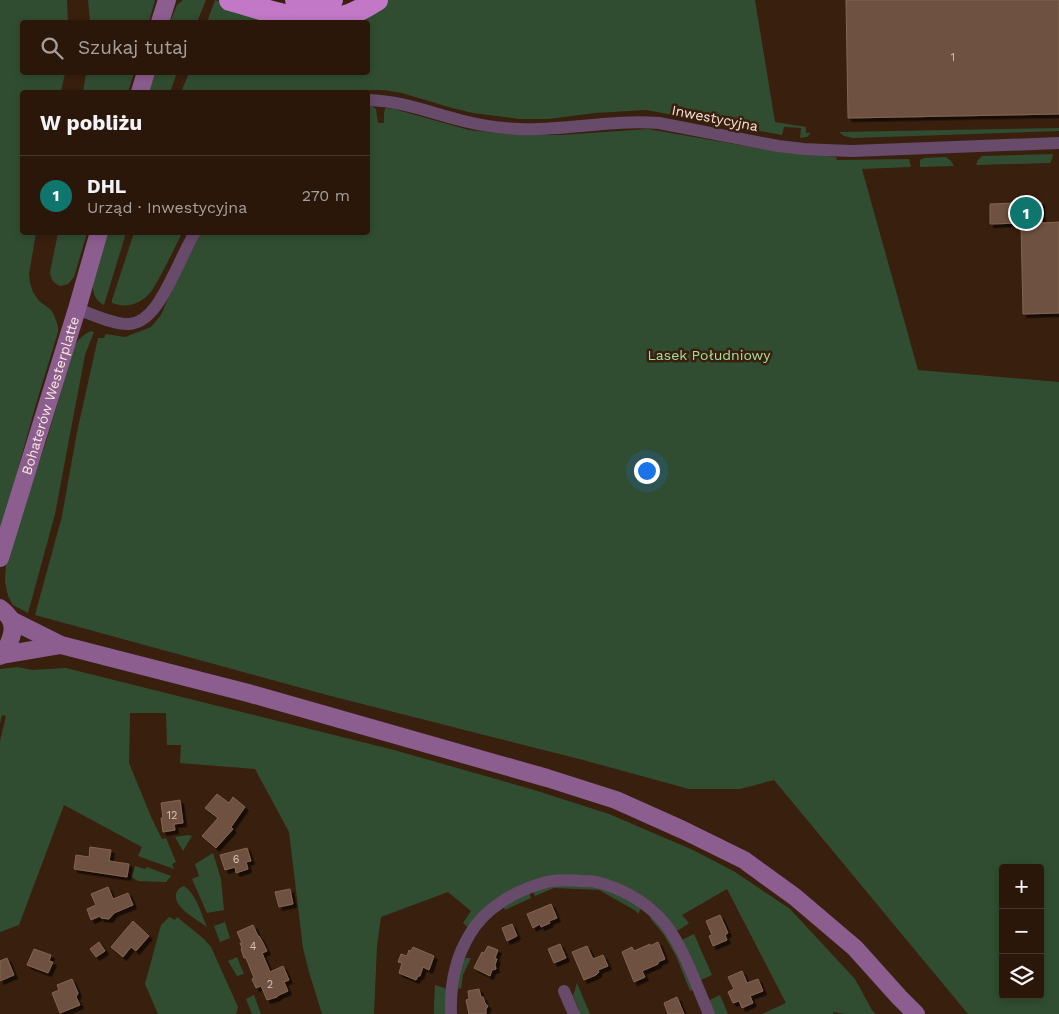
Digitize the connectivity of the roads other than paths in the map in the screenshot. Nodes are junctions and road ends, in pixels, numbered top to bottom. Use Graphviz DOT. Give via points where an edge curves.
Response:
graph roads {
  1 [pos="167,0"];
  2 [pos="230,0"];
  3 [pos="296,0"];
  4 [pos="332,0"];
  5 [pos="377,0"];
  6 [pos="161,20"];
  7 [pos="145,75"];
  8 [pos="141,90"];
  9 [pos="370,100"];
  10 [pos="1059,143"];
  11 [pos="98,235"];
  12 [pos="194,235"];
  13 [pos="77,309"];
  14 [pos="0,558"];
  15 [pos="6,614"];
  16 [pos="61,645"];
  17 [pos="1,655"];
  18 [pos="564,991"];
  19 [pos="899,998"];
  20 [pos="451,1014"];
  21 [pos="574,1014"];
  22 [pos="709,1014"];
  23 [pos="909,1014"];
  24 [pos="916,1014"];
  1 -- 6 [label="main road"];
  2 -- 5 [label="highway" via="295,18 321,19 342,17"];
  3 -- 4 [label="highway"];
  7 -- 8 [label="main road"];
  9 -- 10 [label="street, Inwestycyjna" via="491,126 519,129 659,123 804,150"];
  11 -- 13 [label="main road, Bohaterów Westerplatte"];
  12 -- 13 [label="street" via="164,294 151,312 138,322 115,322"];
  13 -- 14 [label="main road, Bohaterów Westerplatte"];
  15 -- 16 [label="main road"];
  15 -- 17 [label="main road" via="12,633"];
  16 -- 17 [label="main road"];
  16 -- 19 [label="main road" via="258,695 616,800 744,860 796,897 855,948"];
  18 -- 21 [label="street"];
  19 -- 23 [label="main road"];
  19 -- 24 [label="main road"];
  20 -- 22 [label="street" via="452,979 470,933 480,921 510,897 545,882 565,880 595,882 620,890 659,916 680,948"];
}
